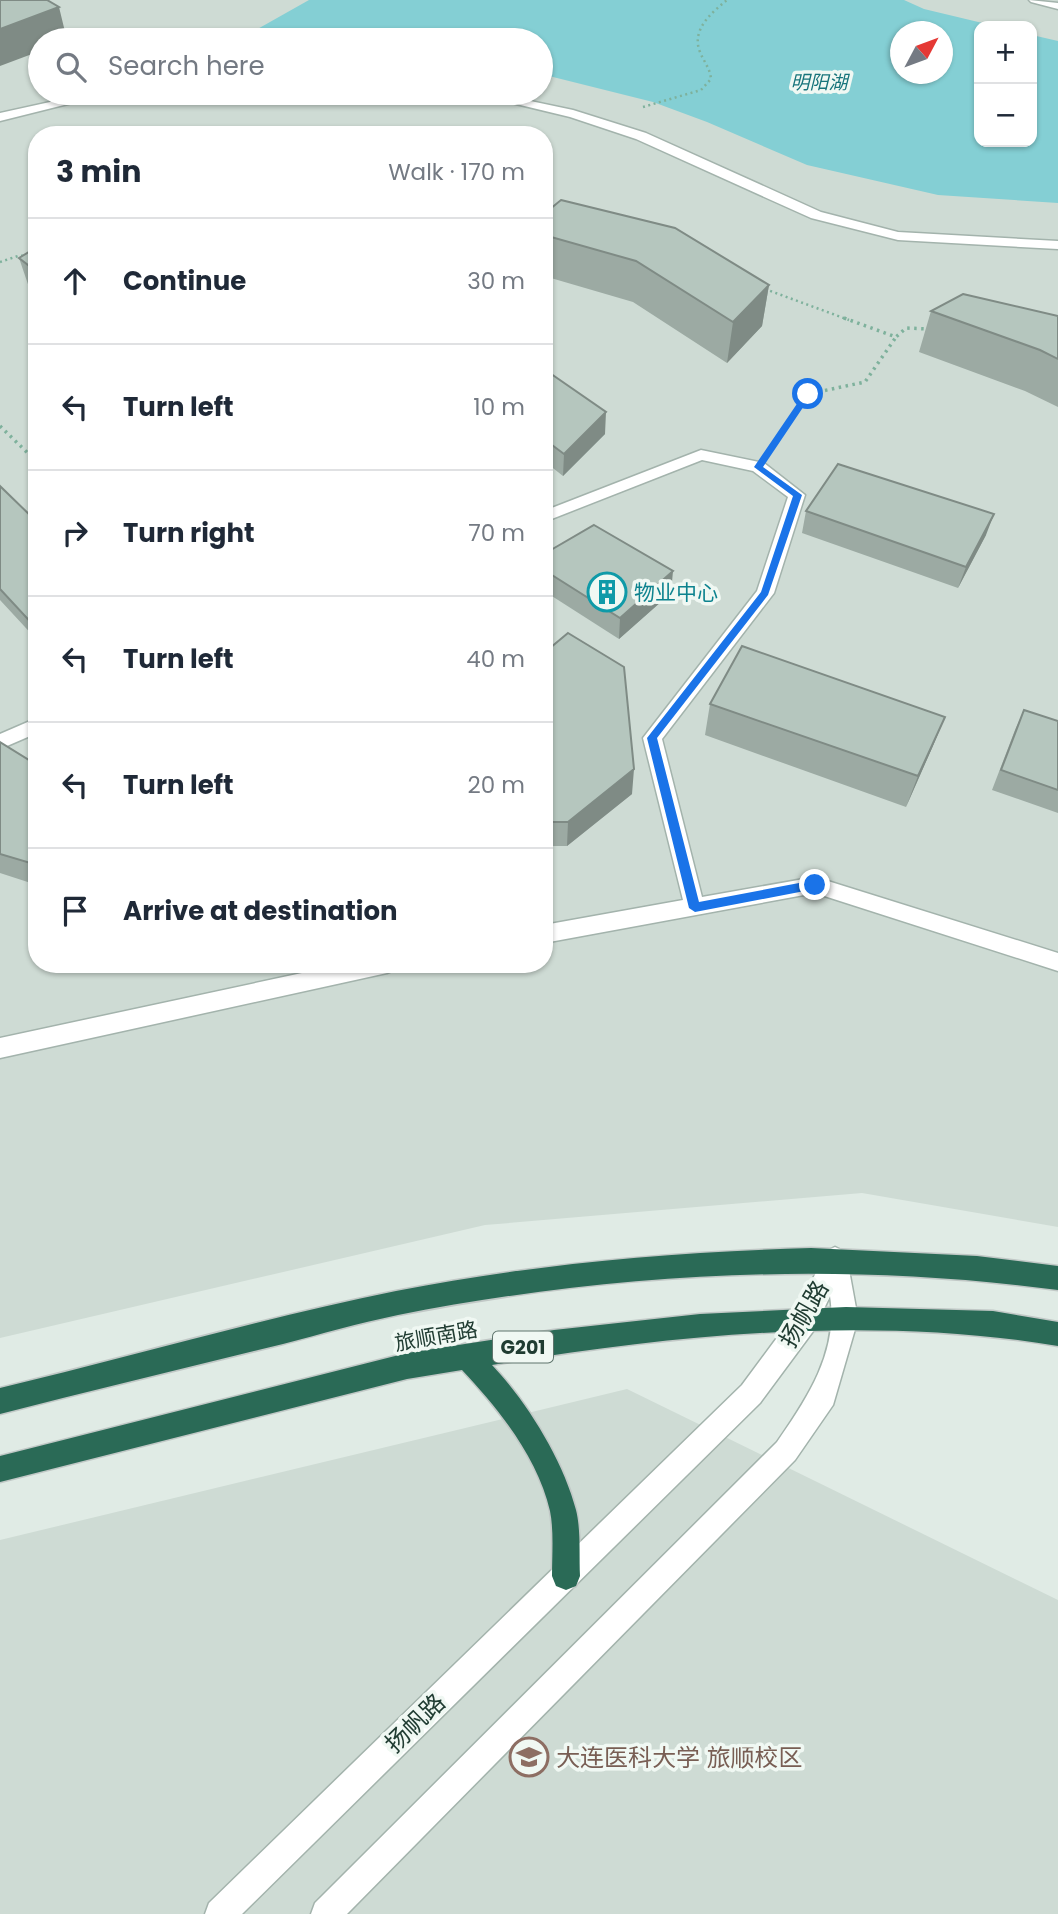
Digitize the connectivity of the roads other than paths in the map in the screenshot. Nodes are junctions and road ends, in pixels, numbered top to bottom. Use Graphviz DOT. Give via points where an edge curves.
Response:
graph roads {
  1 [pos="1035,0"];
  2 [pos="1058,6"];
  3 [pos="53,105"];
  4 [pos="531,105"];
  5 [pos="0,117"];
  6 [pos="1058,245"];
  7 [pos="553,513"];
  8 [pos="28,729"];
  9 [pos="0,742"];
  10 [pos="695,908"];
  11 [pos="553,932"];
  12 [pos="1058,962"];
  13 [pos="346,973"];
  14 [pos="0,1048"];
  15 [pos="835,1259"];
  16 [pos="1058,1278"];
  17 [pos="846,1319"];
  18 [pos="805,1321"];
  19 [pos="1058,1334"];
  20 [pos="466,1356"];
  21 [pos="0,1401"];
  22 [pos="0,1469"];
  23 [pos="566,1576"];
  24 [pos="219,1914"];
  25 [pos="326,1914"];
  1 -- 2 [label="street"];
  3 -- 5 [label="street"];
  4 -- 6 [label="street" via="641,136 816,215 898,236"];
  7 -- 10 [label="street" via="701,455 758,467 797,495 765,593 652,738"];
  8 -- 9 [label="street"];
  10 -- 11 [label="street"];
  10 -- 12 [label="street" via="815,885"];
  13 -- 14 [label="street"];
  15 -- 16 [label="highway, 旅顺南路" via="985,1266"];
  15 -- 17 [label="street, 扬帆路"];
  15 -- 18 [label="street, 扬帆路"];
  15 -- 21 [label="highway, 旅顺南路" via="691,1265 398,1303"];
  17 -- 18 [label="highway, 旅顺南路 / G201"];
  17 -- 19 [label="highway, 旅顺南路 / G201" via="993,1323"];
  17 -- 25 [label="street, 扬帆路" via="824,1396 786,1451"];
  18 -- 20 [label="highway, 旅顺南路 / G201" via="700,1326"];
  18 -- 23 [label="street, 扬帆路" via="751,1394"];
  20 -- 22 [label="highway, 旅顺南路 / G201" via="407,1366"];
  20 -- 23 [label="highway" via="501,1393 536,1445 563,1511"];
  23 -- 24 [label="street, 扬帆路"];
}
